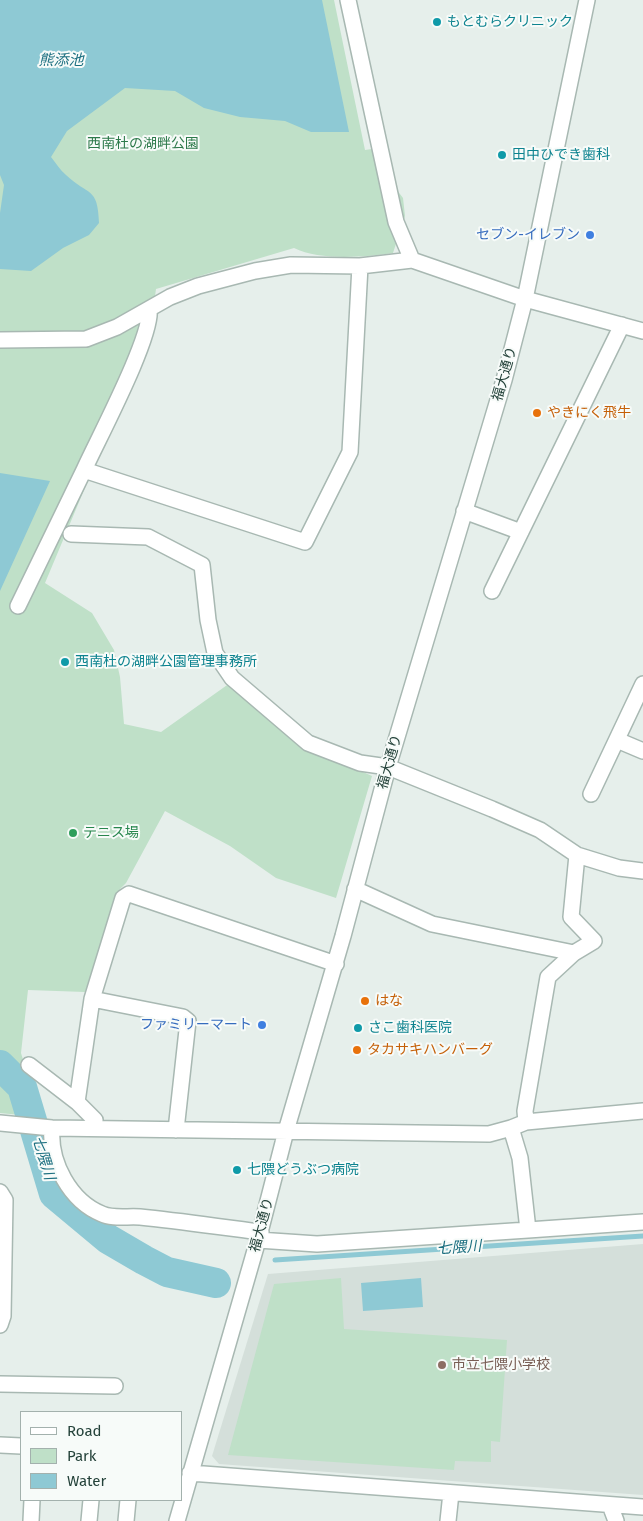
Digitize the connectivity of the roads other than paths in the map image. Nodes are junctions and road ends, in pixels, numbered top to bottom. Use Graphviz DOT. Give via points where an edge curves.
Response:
graph roads {
  1 [pos="348,0"];
  2 [pos="587,0"];
  3 [pos="412,260"];
  4 [pos="360,266"];
  5 [pos="525,299"];
  6 [pos="148,309"];
  7 [pos="622,325"];
  8 [pos="643,331"];
  9 [pos="0,340"];
  10 [pos="84,470"];
  11 [pos="464,511"];
  12 [pos="520,532"];
  13 [pos="71,534"];
  14 [pos="492,591"];
  15 [pos="18,606"];
  16 [pos="643,684"];
  17 [pos="617,740"];
  18 [pos="643,751"];
  19 [pos="388,767"];
  20 [pos="591,794"];
  21 [pos="577,855"];
  22 [pos="643,871"];
  23 [pos="355,889"];
  24 [pos="574,953"];
  25 [pos="336,964"];
  26 [pos="92,1000"];
  27 [pos="29,1065"];
  28 [pos="77,1102"];
  29 [pos="643,1111"];
  30 [pos="526,1122"];
  31 [pos="0,1123"];
  32 [pos="49,1128"];
  33 [pos="93,1128"];
  34 [pos="511,1128"];
  35 [pos="176,1130"];
  36 [pos="286,1131"];
  37 [pos="0,1192"];
  38 [pos="643,1222"];
  39 [pos="528,1230"];
  40 [pos="260,1236"];
  41 [pos="0,1325"];
  42 [pos="0,1384"];
  43 [pos="115,1386"];
  44 [pos="0,1446"];
  45 [pos="20,1446"];
  46 [pos="188,1453"];
  47 [pos="190,1473"];
  48 [pos="451,1493"];
  49 [pos="32,1501"];
  50 [pos="91,1501"];
  51 [pos="128,1501"];
  52 [pos="610,1505"];
  53 [pos="643,1508"];
  54 [pos="31,1521"];
  55 [pos="89,1521"];
  56 [pos="126,1521"];
  57 [pos="177,1521"];
  58 [pos="448,1521"];
  59 [pos="616,1521"];
  1 -- 3 [label="street" via="396,222"];
  2 -- 5 [label="street, 福大通り"];
  3 -- 4 [label="street"];
  3 -- 5 [label="street"];
  4 -- 6 [label="street" via="291,265 255,271 198,286"];
  4 -- 10 [label="street" via="350,452 305,542"];
  5 -- 7 [label="street"];
  5 -- 11 [label="street, 福大通り"];
  6 -- 9 [label="street" via="117,327 86,338"];
  6 -- 10 [label="street" via="150,318 141,347"];
  7 -- 8 [label="street"];
  7 -- 12 [label="street"];
  10 -- 15 [label="street"];
  11 -- 12 [label="street"];
  11 -- 19 [label="street, 福大通り"];
  12 -- 14 [label="street"];
  13 -- 19 [label="street" via="148,537 202,565 215,653 232,678 308,742 360,763"];
  16 -- 17 [label="street"];
  17 -- 18 [label="street"];
  17 -- 20 [label="street"];
  19 -- 21 [label="street" via="540,830"];
  19 -- 23 [label="street, 福大通り"];
  21 -- 22 [label="street" via="619,868"];
  21 -- 24 [label="street" via="571,917 594,941"];
  23 -- 24 [label="street" via="432,924"];
  23 -- 25 [label="street, 福大通り"];
  24 -- 30 [label="street" via="548,977 524,1111"];
  25 -- 26 [label="street" via="129,894 123,898"];
  25 -- 36 [label="street, 福大通り"];
  26 -- 28 [label="street"];
  26 -- 35 [label="street" via="183,1017 188,1021"];
  27 -- 28 [label="street"];
  28 -- 33 [label="street" via="95,1120"];
  29 -- 30 [label="street"];
  30 -- 34 [label="street"];
  31 -- 32 [label="street"];
  32 -- 33 [label="street"];
  32 -- 40 [label="street" via="57,1166 74,1196 103,1215 138,1217"];
  33 -- 35 [label="street"];
  34 -- 36 [label="street" via="489,1134"];
  34 -- 39 [label="street" via="520,1158"];
  35 -- 36 [label="street"];
  36 -- 40 [label="street, 福大通り"];
  37 -- 41 [label="street" via="5,1200 3,1316"];
  38 -- 39 [label="street"];
  39 -- 40 [label="street" via="316,1244 272,1243"];
  40 -- 46 [label="street, 福大通り"];
  42 -- 43 [label="street"];
  44 -- 45 [label="street"];
  46 -- 47 [label="street, 福大通り"];
  47 -- 48 [label="street"];
  47 -- 57 [label="street, 福大通り"];
  48 -- 52 [label="street"];
  48 -- 58 [label="street"];
  49 -- 54 [label="street"];
  50 -- 55 [label="street"];
  51 -- 56 [label="street"];
  52 -- 53 [label="street"];
  52 -- 59 [label="street"];
}
